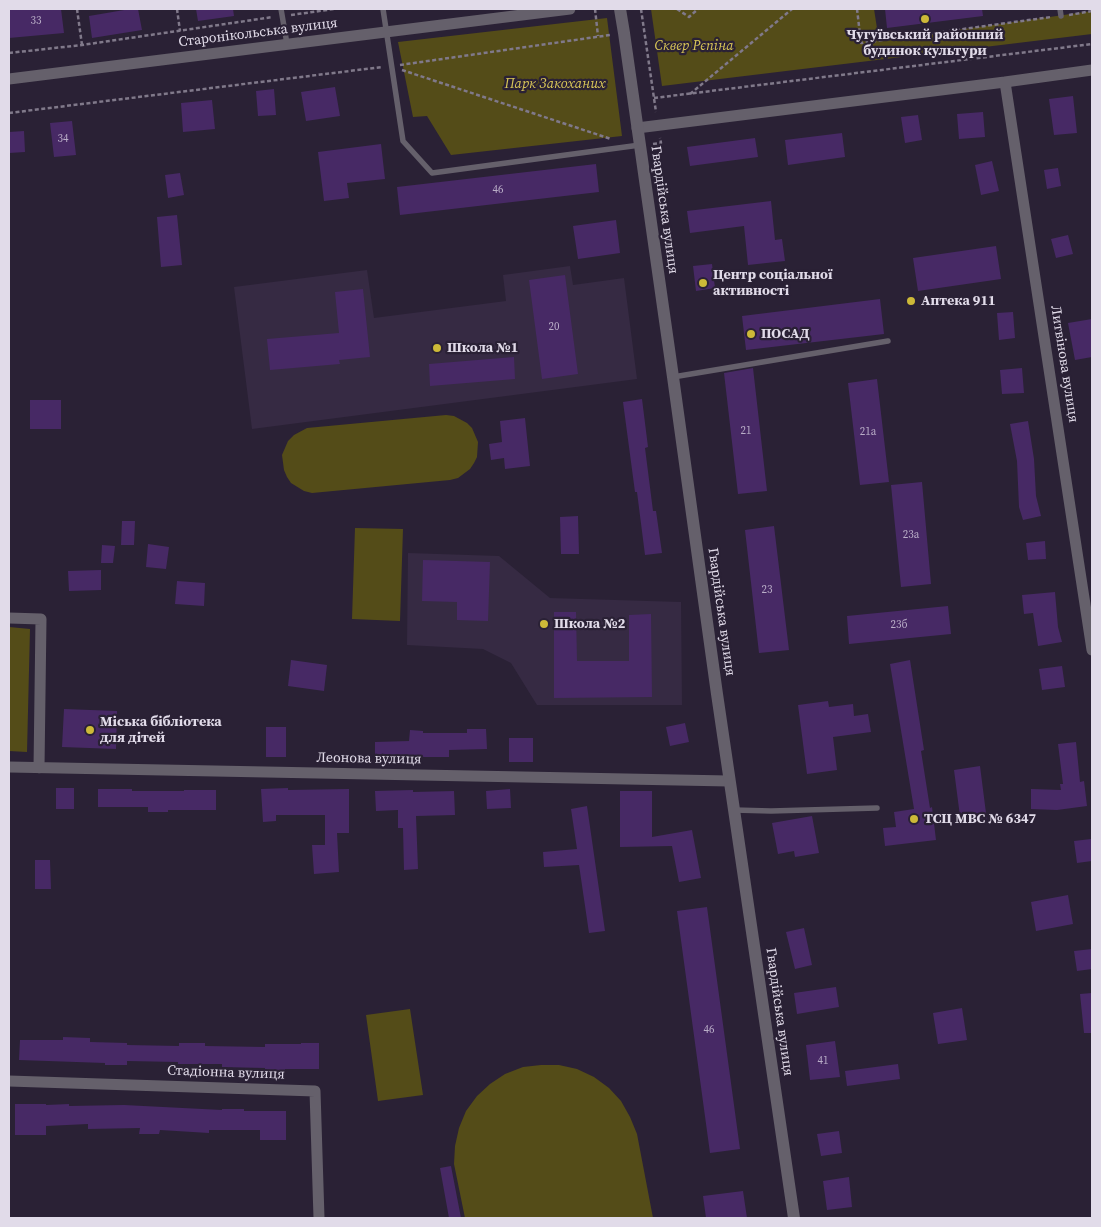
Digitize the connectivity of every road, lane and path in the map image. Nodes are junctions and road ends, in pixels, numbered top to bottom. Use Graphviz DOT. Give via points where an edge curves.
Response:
graph roads {
  1 [pos="77,9"];
  2 [pos="177,9"];
  3 [pos="281,9"];
  4 [pos="334,9"];
  5 [pos="383,9"];
  6 [pos="570,9"];
  7 [pos="595,9"];
  8 [pos="620,9"];
  9 [pos="641,9"];
  10 [pos="677,9"];
  11 [pos="698,9"];
  12 [pos="792,9"];
  13 [pos="857,9"];
  14 [pos="1060,9"];
  15 [pos="1092,11"];
  16 [pos="282,16"];
  17 [pos="1061,16"];
  18 [pos="180,31"];
  19 [pos="386,32"];
  20 [pos="624,33"];
  21 [pos="598,36"];
  22 [pos="287,44"];
  23 [pos="1092,44"];
  24 [pos="82,45"];
  25 [pos="9,52"];
  26 [pos="391,66"];
  27 [pos="1092,70"];
  28 [pos="9,79"];
  29 [pos="1005,82"];
  30 [pos="689,95"];
  31 [pos="654,98"];
  32 [pos="9,113"];
  33 [pos="658,125"];
  34 [pos="637,128"];
  35 [pos="640,145"];
  36 [pos="888,341"];
  37 [pos="673,377"];
  38 [pos="1088,592"];
  39 [pos="9,618"];
  40 [pos="1092,650"];
  41 [pos="9,767"];
  42 [pos="39,768"];
  43 [pos="730,781"];
  44 [pos="877,808"];
  45 [pos="734,810"];
  46 [pos="9,1081"];
  47 [pos="319,1218"];
  48 [pos="794,1218"];
  1 -- 24 [label="path"];
  2 -- 18 [label="path"];
  3 -- 16 [label="lane"];
  4 -- 16 [label="path"];
  5 -- 19 [label="lane"];
  6 -- 19 [label="street, Старонікольська вулиця"];
  7 -- 21 [label="path"];
  8 -- 20 [label="street, Гвардійська вулиця"];
  9 -- 31 [label="path"];
  10 -- 11 [label="path" via="689,17"];
  12 -- 30 [label="path"];
  13 -- 17 [label="path" via="862,43"];
  14 -- 17 [label="lane"];
  15 -- 17 [label="path"];
  16 -- 18 [label="path"];
  16 -- 22 [label="lane"];
  18 -- 24 [label="path"];
  19 -- 22 [label="street, Старонікольська вулиця"];
  19 -- 26 [label="lane"];
  20 -- 21 [label="path"];
  20 -- 34 [label="street, Гвардійська вулиця"];
  21 -- 26 [label="path"];
  22 -- 28 [label="street, Старонікольська вулиця"];
  23 -- 30 [label="path"];
  24 -- 25 [label="path"];
  26 -- 32 [label="path"];
  26 -- 35 [label="path" via="629,145"];
  26 -- 35 [label="lane" via="403,141 432,173"];
  27 -- 29 [label="street"];
  29 -- 33 [label="street"];
  29 -- 38 [label="street, Литвінова вулиця"];
  30 -- 31 [label="path"];
  31 -- 33 [label="path"];
  33 -- 34 [label="street"];
  33 -- 35 [label="path" via="661,143"];
  34 -- 35 [label="street, Гвардійська вулиця"];
  35 -- 37 [label="street, Гвардійська вулиця"];
  36 -- 37 [label="lane"];
  37 -- 43 [label="street, Гвардійська вулиця"];
  38 -- 40 [label="street, Литвінова вулиця"];
  39 -- 42 [label="street" via="41,619"];
  41 -- 42 [label="street, Леонова вулиця"];
  42 -- 43 [label="street, Леонова вулиця"];
  43 -- 45 [label="street, Гвардійська вулиця"];
  44 -- 45 [label="lane"];
  45 -- 48 [label="street, Гвардійська вулиця"];
  46 -- 47 [label="street, Стадіонна вулиця" via="315,1091"];
}
